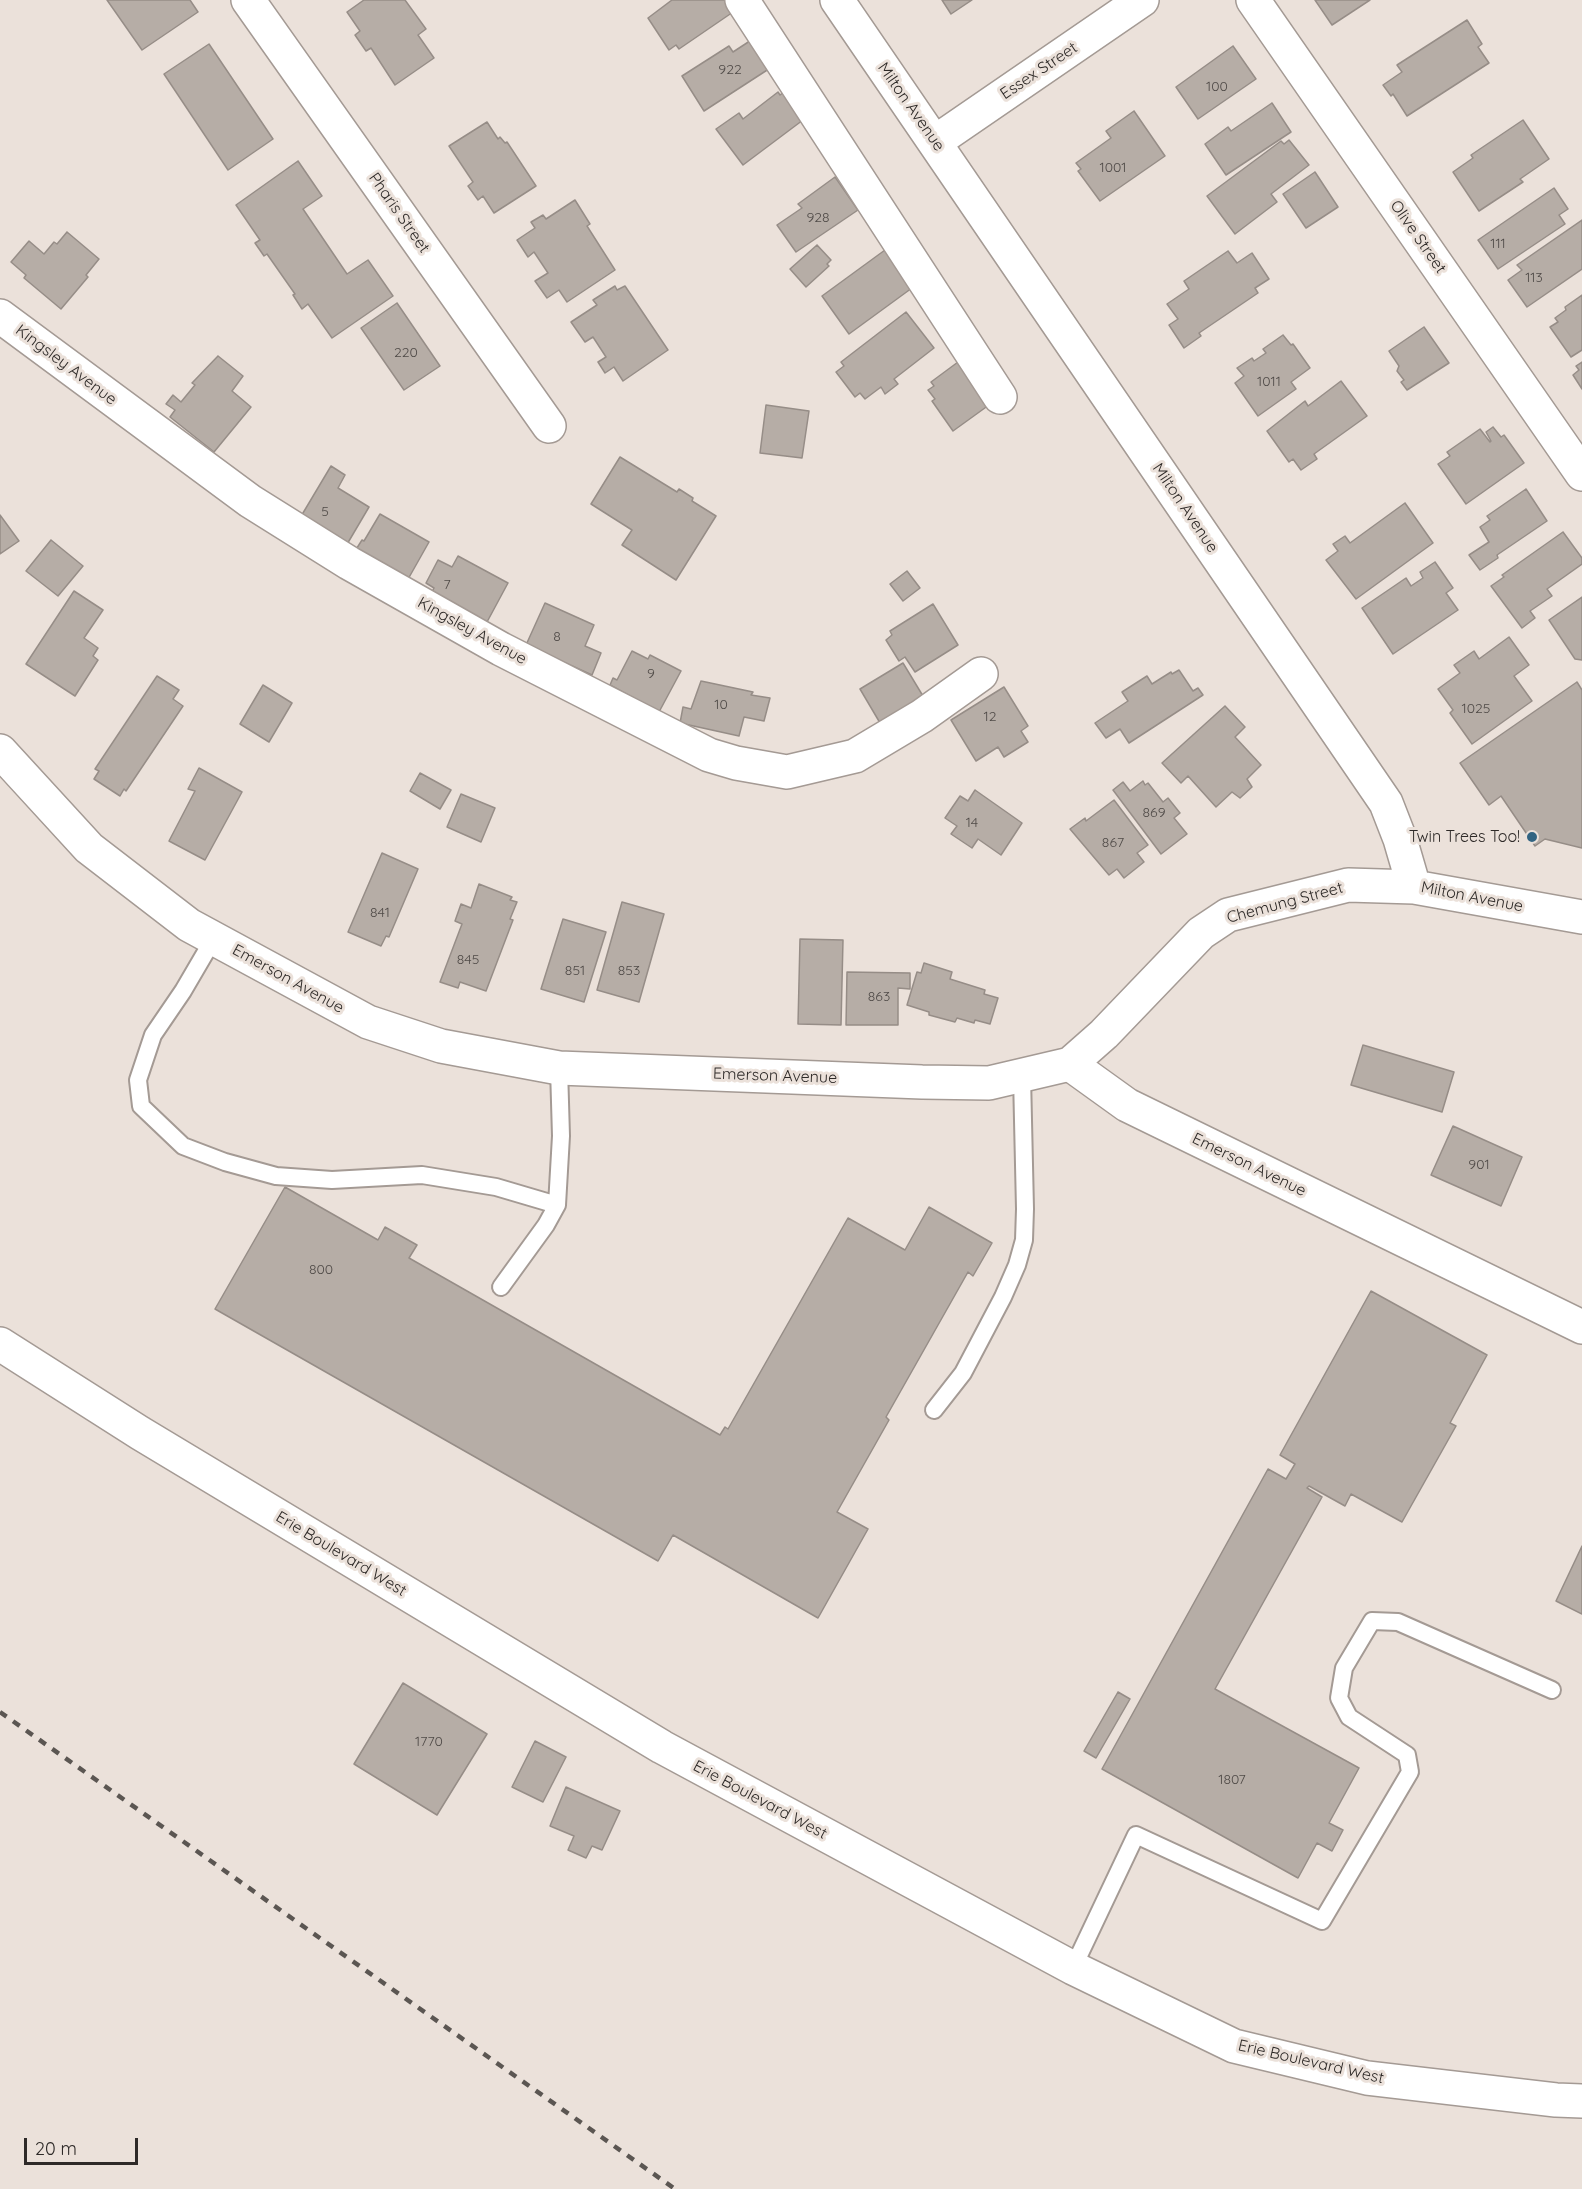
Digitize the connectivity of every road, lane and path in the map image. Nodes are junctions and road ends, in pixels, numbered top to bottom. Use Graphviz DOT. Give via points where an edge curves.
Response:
graph roads {
  1 [pos="248,0"];
  2 [pos="742,0"];
  3 [pos="837,0"];
  4 [pos="1142,0"];
  5 [pos="1253,0"];
  6 [pos="935,142"];
  7 [pos="0,315"];
  8 [pos="1000,397"];
  9 [pos="549,426"];
  10 [pos="1582,474"];
  11 [pos="981,674"];
  12 [pos="0,751"];
  13 [pos="1414,887"];
  14 [pos="1582,917"];
  15 [pos="214,939"];
  16 [pos="1070,1064"];
  17 [pos="559,1068"];
  18 [pos="1022,1076"];
  19 [pos="557,1205"];
  20 [pos="501,1287"];
  21 [pos="1582,1327"];
  22 [pos="0,1344"];
  23 [pos="934,1410"];
  24 [pos="1552,1690"];
  25 [pos="1073,1968"];
  26 [pos="1582,2101"];
  1 -- 9 [label="street, Pharis Street"];
  2 -- 8 [label="street"];
  3 -- 6 [label="street, Milton Avenue"];
  4 -- 6 [label="street, Essex Street"];
  5 -- 10 [label="street, Olive Street"];
  6 -- 13 [label="street, Milton Avenue" via="1386,803"];
  7 -- 11 [label="street, Kingsley Avenue" via="250,501 349,563 501,649 709,755 787,772 855,756 922,716"];
  12 -- 15 [label="street, Emerson Avenue" via="89,848 189,925"];
  13 -- 14 [label="street, Milton Avenue"];
  13 -- 16 [label="street, Chemung Street" via="1348,885 1228,915 1201,933"];
  15 -- 17 [label="street, Emerson Avenue" via="368,1022 441,1046"];
  15 -- 19 [label="lane" via="153,1035 138,1080 141,1106 183,1146 276,1176 332,1180 422,1175 496,1187"];
  16 -- 18 [label="street, Emerson Avenue"];
  16 -- 21 [label="street, Emerson Avenue" via="1127,1105"];
  17 -- 18 [label="street, Emerson Avenue" via="922,1082 988,1083"];
  17 -- 19 [label="lane"];
  18 -- 23 [label="lane" via="1024,1240 1003,1297 963,1373"];
  19 -- 20 [label="lane"];
  22 -- 25 [label="street, Erie Boulevard West" via="140,1433 662,1747"];
  24 -- 25 [label="lane" via="1398,1622 1372,1621 1344,1668 1339,1698 1349,1717 1407,1755 1410,1772 1322,1921 1136,1835"];
  25 -- 26 [label="street, Erie Boulevard West" via="1234,2046 1367,2078"];
}
